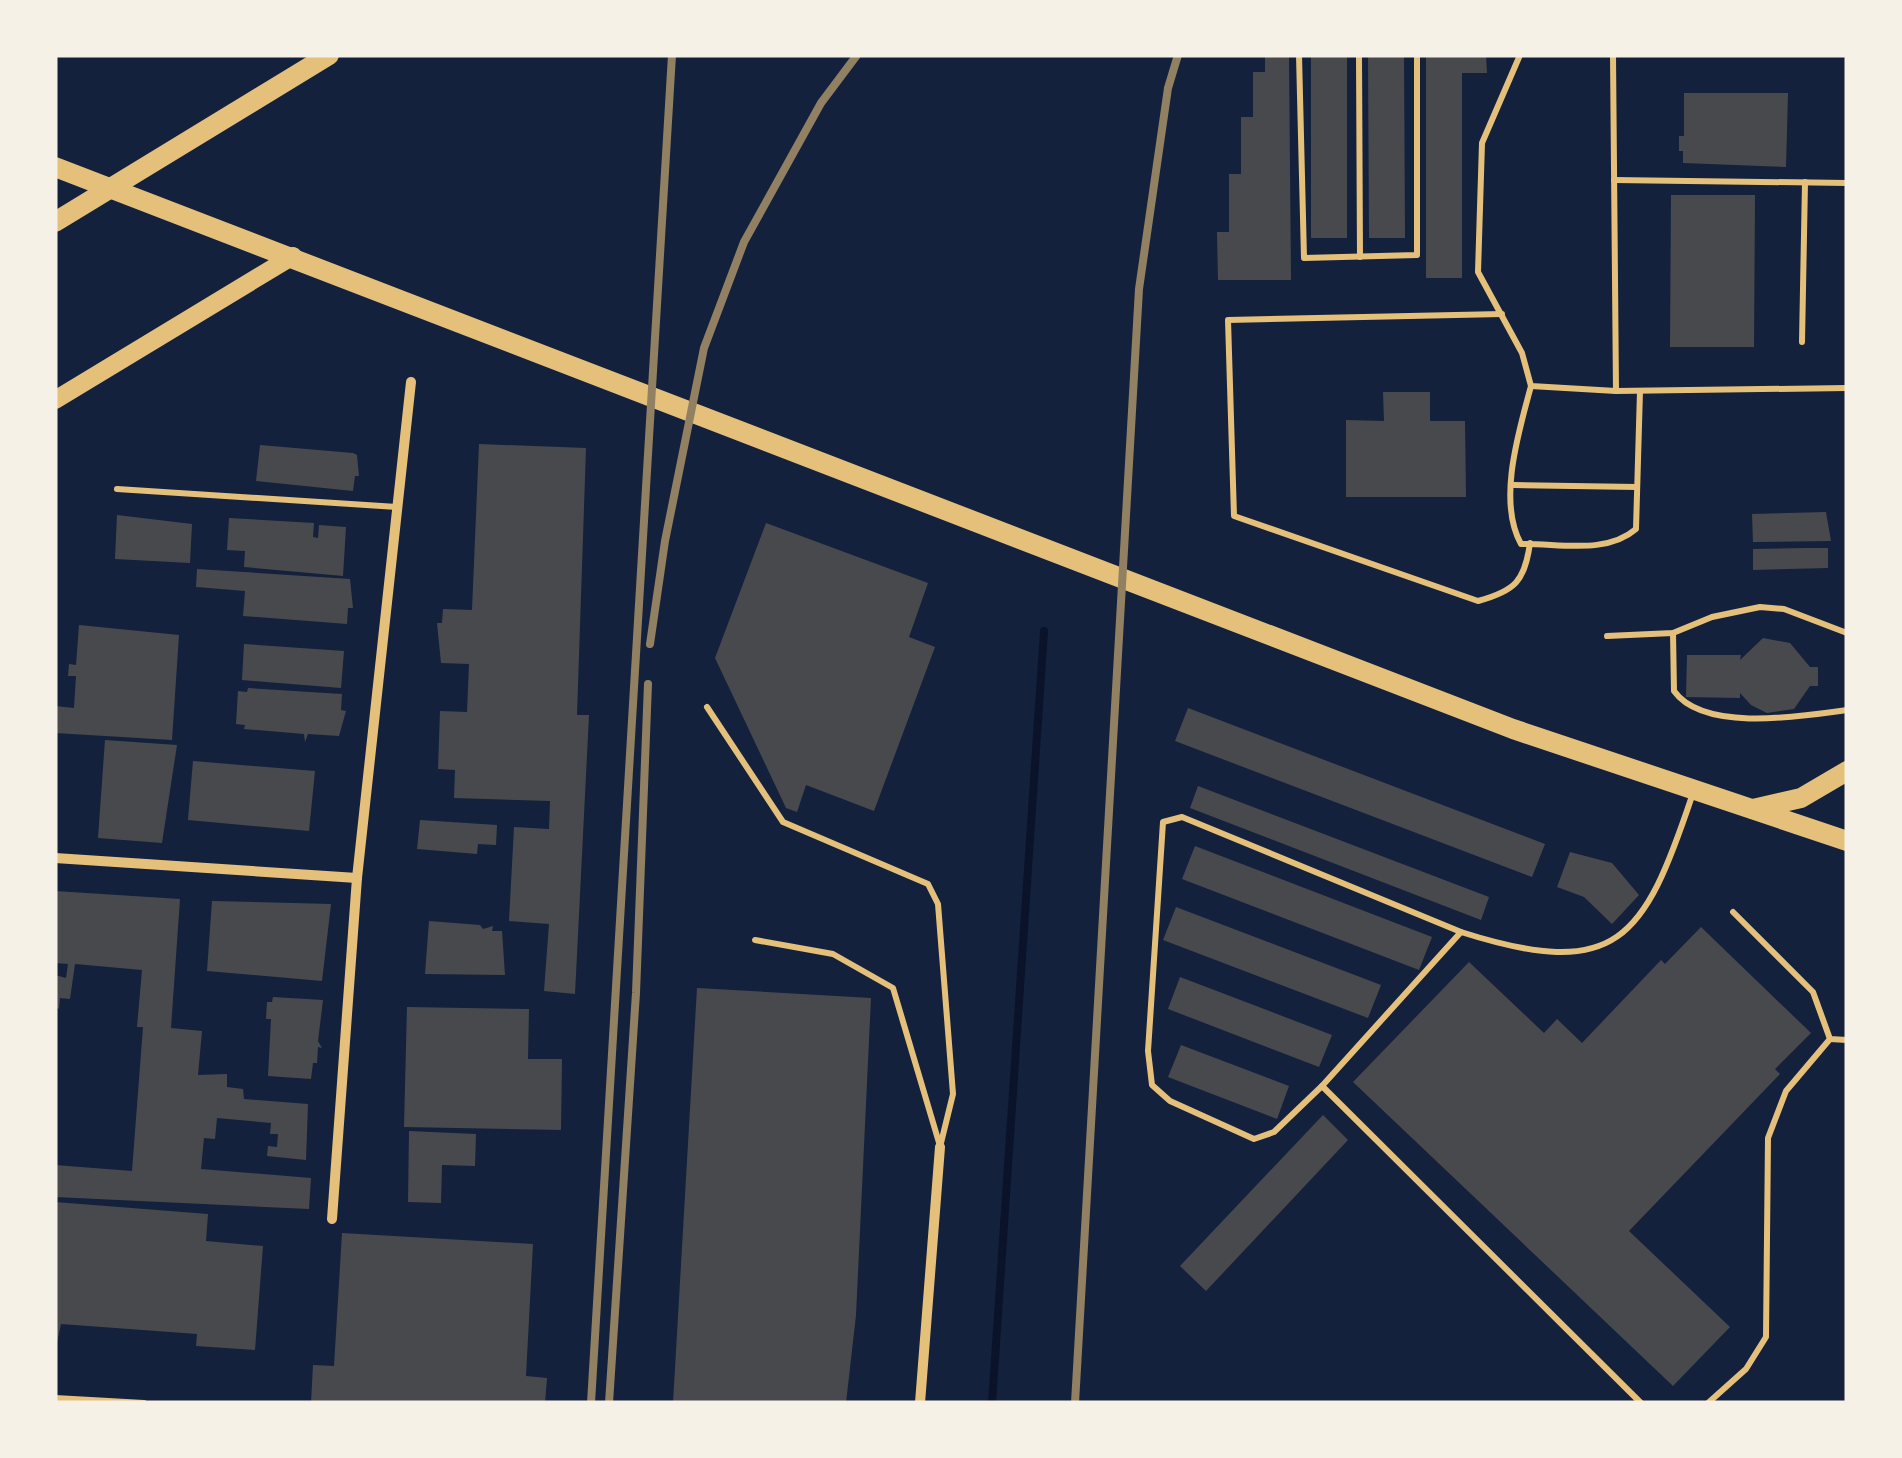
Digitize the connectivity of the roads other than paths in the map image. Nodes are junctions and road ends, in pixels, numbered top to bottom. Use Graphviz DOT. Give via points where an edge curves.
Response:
graph roads {
  1 [pos="329,55"];
  2 [pos="1299,55"];
  3 [pos="1359,55"];
  4 [pos="1417,55"];
  5 [pos="1520,55"];
  6 [pos="1613,55"];
  7 [pos="55,167"];
  8 [pos="1614,180"];
  9 [pos="1805,182"];
  10 [pos="1847,183"];
  11 [pos="55,222"];
  12 [pos="293,256"];
  13 [pos="1360,256"];
  14 [pos="1502,314"];
  15 [pos="1802,342"];
  16 [pos="411,382"];
  17 [pos="1531,386"];
  18 [pos="1847,388"];
  19 [pos="1616,391"];
  20 [pos="1640,391"];
  21 [pos="55,400"];
  22 [pos="1514,485"];
  23 [pos="1637,487"];
  24 [pos="117,488"];
  25 [pos="397,508"];
  26 [pos="1530,544"];
  27 [pos="1673,633"];
  28 [pos="1847,633"];
  29 [pos="1608,636"];
  30 [pos="706,707"];
  31 [pos="1847,710"];
  32 [pos="1847,771"];
  33 [pos="1694,790"];
  34 [pos="1752,809"];
  35 [pos="1847,841"];
  36 [pos="55,858"];
  37 [pos="357,878"];
  38 [pos="1733,912"];
  39 [pos="1462,932"];
  40 [pos="755,940"];
  41 [pos="1830,1039"];
  42 [pos="1847,1040"];
  43 [pos="1322,1086"];
  44 [pos="940,1147"];
  45 [pos="332,1219"];
  46 [pos="55,1398"];
  47 [pos="144,1403"];
  48 [pos="920,1403"];
  49 [pos="1641,1403"];
  50 [pos="1708,1403"];
  1 -- 11 [label="main road"];
  2 -- 13 [label="lane" via="1304,258"];
  3 -- 13 [label="lane"];
  4 -- 13 [label="lane" via="1417,255"];
  5 -- 14 [label="lane" via="1482,144 1478,272"];
  6 -- 8 [label="lane"];
  7 -- 12 [label="main road"];
  8 -- 9 [label="lane"];
  8 -- 19 [label="lane"];
  9 -- 10 [label="lane"];
  9 -- 15 [label="lane"];
  12 -- 21 [label="main road"];
  12 -- 33 [label="main road" via="1513,729"];
  14 -- 17 [label="lane"];
  14 -- 26 [label="lane" via="1228,320 1234,516 1478,601 1516,587 1526,574"];
  16 -- 25 [label="street"];
  17 -- 19 [label="lane"];
  17 -- 22 [label="lane"];
  18 -- 20 [label="lane"];
  19 -- 20 [label="lane"];
  20 -- 23 [label="lane"];
  22 -- 23 [label="lane"];
  22 -- 26 [label="lane" via="1511,520 1521,544"];
  23 -- 26 [label="lane" via="1636,529 1621,542"];
  24 -- 25 [label="lane"];
  25 -- 37 [label="street"];
  27 -- 28 [label="lane" via="1760,608 1784,609"];
  27 -- 29 [label="lane"];
  27 -- 31 [label="lane" via="1674,692 1698,709 1767,720"];
  30 -- 44 [label="lane" via="783,822 928,884 938,904 952,1094"];
  32 -- 34 [label="main road" via="1801,798"];
  33 -- 34 [label="main road"];
  33 -- 39 [label="lane" via="1664,880 1628,930 1607,946 1576,954 1519,950"];
  34 -- 35 [label="main road"];
  36 -- 37 [label="street"];
  37 -- 45 [label="street"];
  38 -- 41 [label="lane" via="1813,992"];
  39 -- 43 [label="lane"];
  39 -- 43 [label="lane" via="1182,817 1163,822 1148,1051 1152,1085 1170,1102 1254,1139 1274,1132"];
  40 -- 44 [label="lane" via="833,954 893,988"];
  41 -- 42 [label="lane"];
  41 -- 50 [label="lane" via="1786,1090 1768,1138 1766,1337 1746,1369"];
  43 -- 49 [label="lane"];
  44 -- 48 [label="street"];
  46 -- 47 [label="lane"];
}
